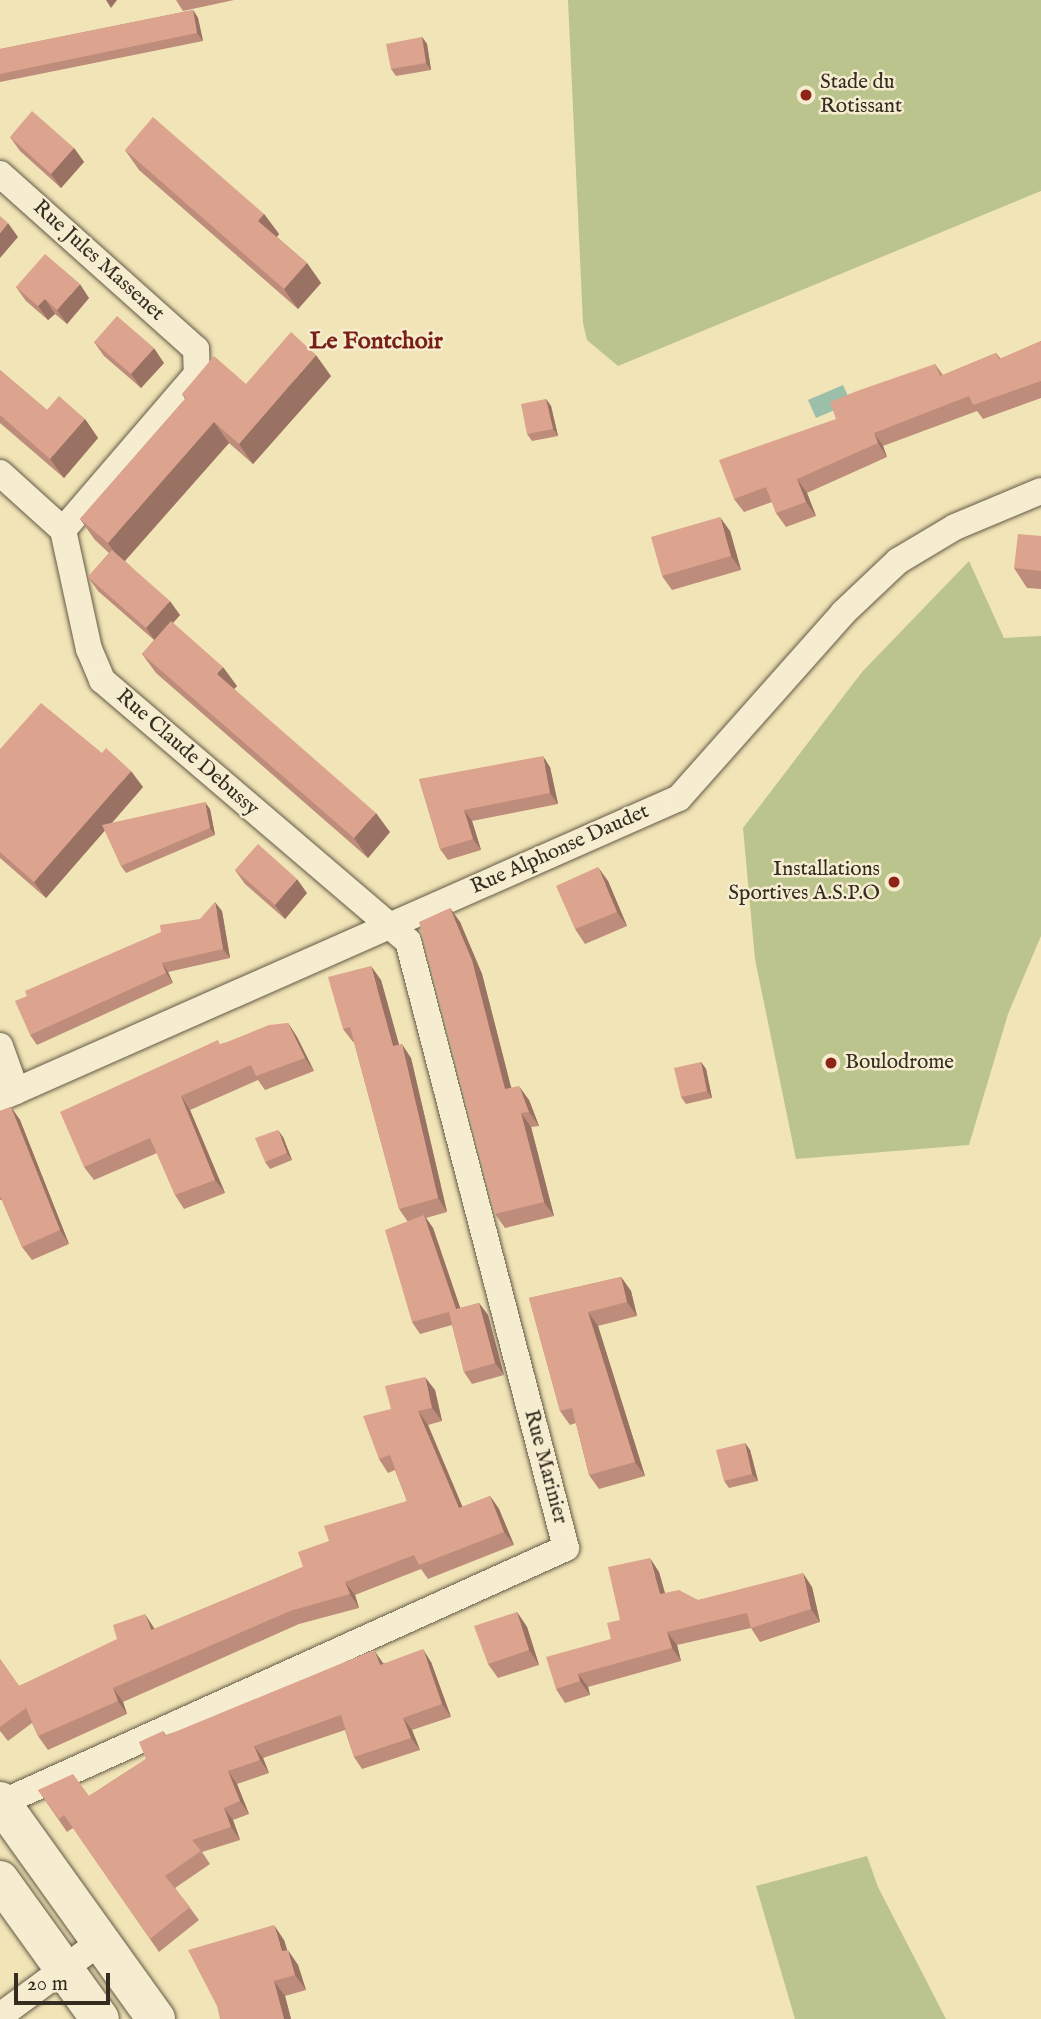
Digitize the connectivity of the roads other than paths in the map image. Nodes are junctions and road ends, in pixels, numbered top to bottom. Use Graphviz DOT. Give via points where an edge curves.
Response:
graph roads {
  1 [pos="0,174"];
  2 [pos="0,473"];
  3 [pos="1041,491"];
  4 [pos="63,530"];
  5 [pos="392,924"];
  6 [pos="0,1046"];
  7 [pos="8,1094"];
  8 [pos="5,1800"];
  9 [pos="0,1880"];
  10 [pos="100,1942"];
  11 [pos="65,1970"];
  12 [pos="0,2017"];
  13 [pos="100,2019"];
  14 [pos="156,2019"];
  1 -- 4 [label="street, Rue Jules Massenet" via="196,349 197,374"];
  2 -- 4 [label="street"];
  3 -- 5 [label="street, Rue Alphonse Daudet" via="955,527 898,561 843,613 679,798"];
  4 -- 5 [label="street, Rue Claude Debussy" via="102,680"];
  5 -- 7 [label="street, Rue Alphonse Daudet"];
  5 -- 8 [label="street, Rue Marinier" via="408,941 566,1548"];
  6 -- 7 [label="street"];
  8 -- 10 [label="main road"];
  9 -- 11 [label="main road"];
  10 -- 11 [label="street"];
  10 -- 14 [label="main road"];
  11 -- 12 [label="street"];
  11 -- 13 [label="main road"];
}
